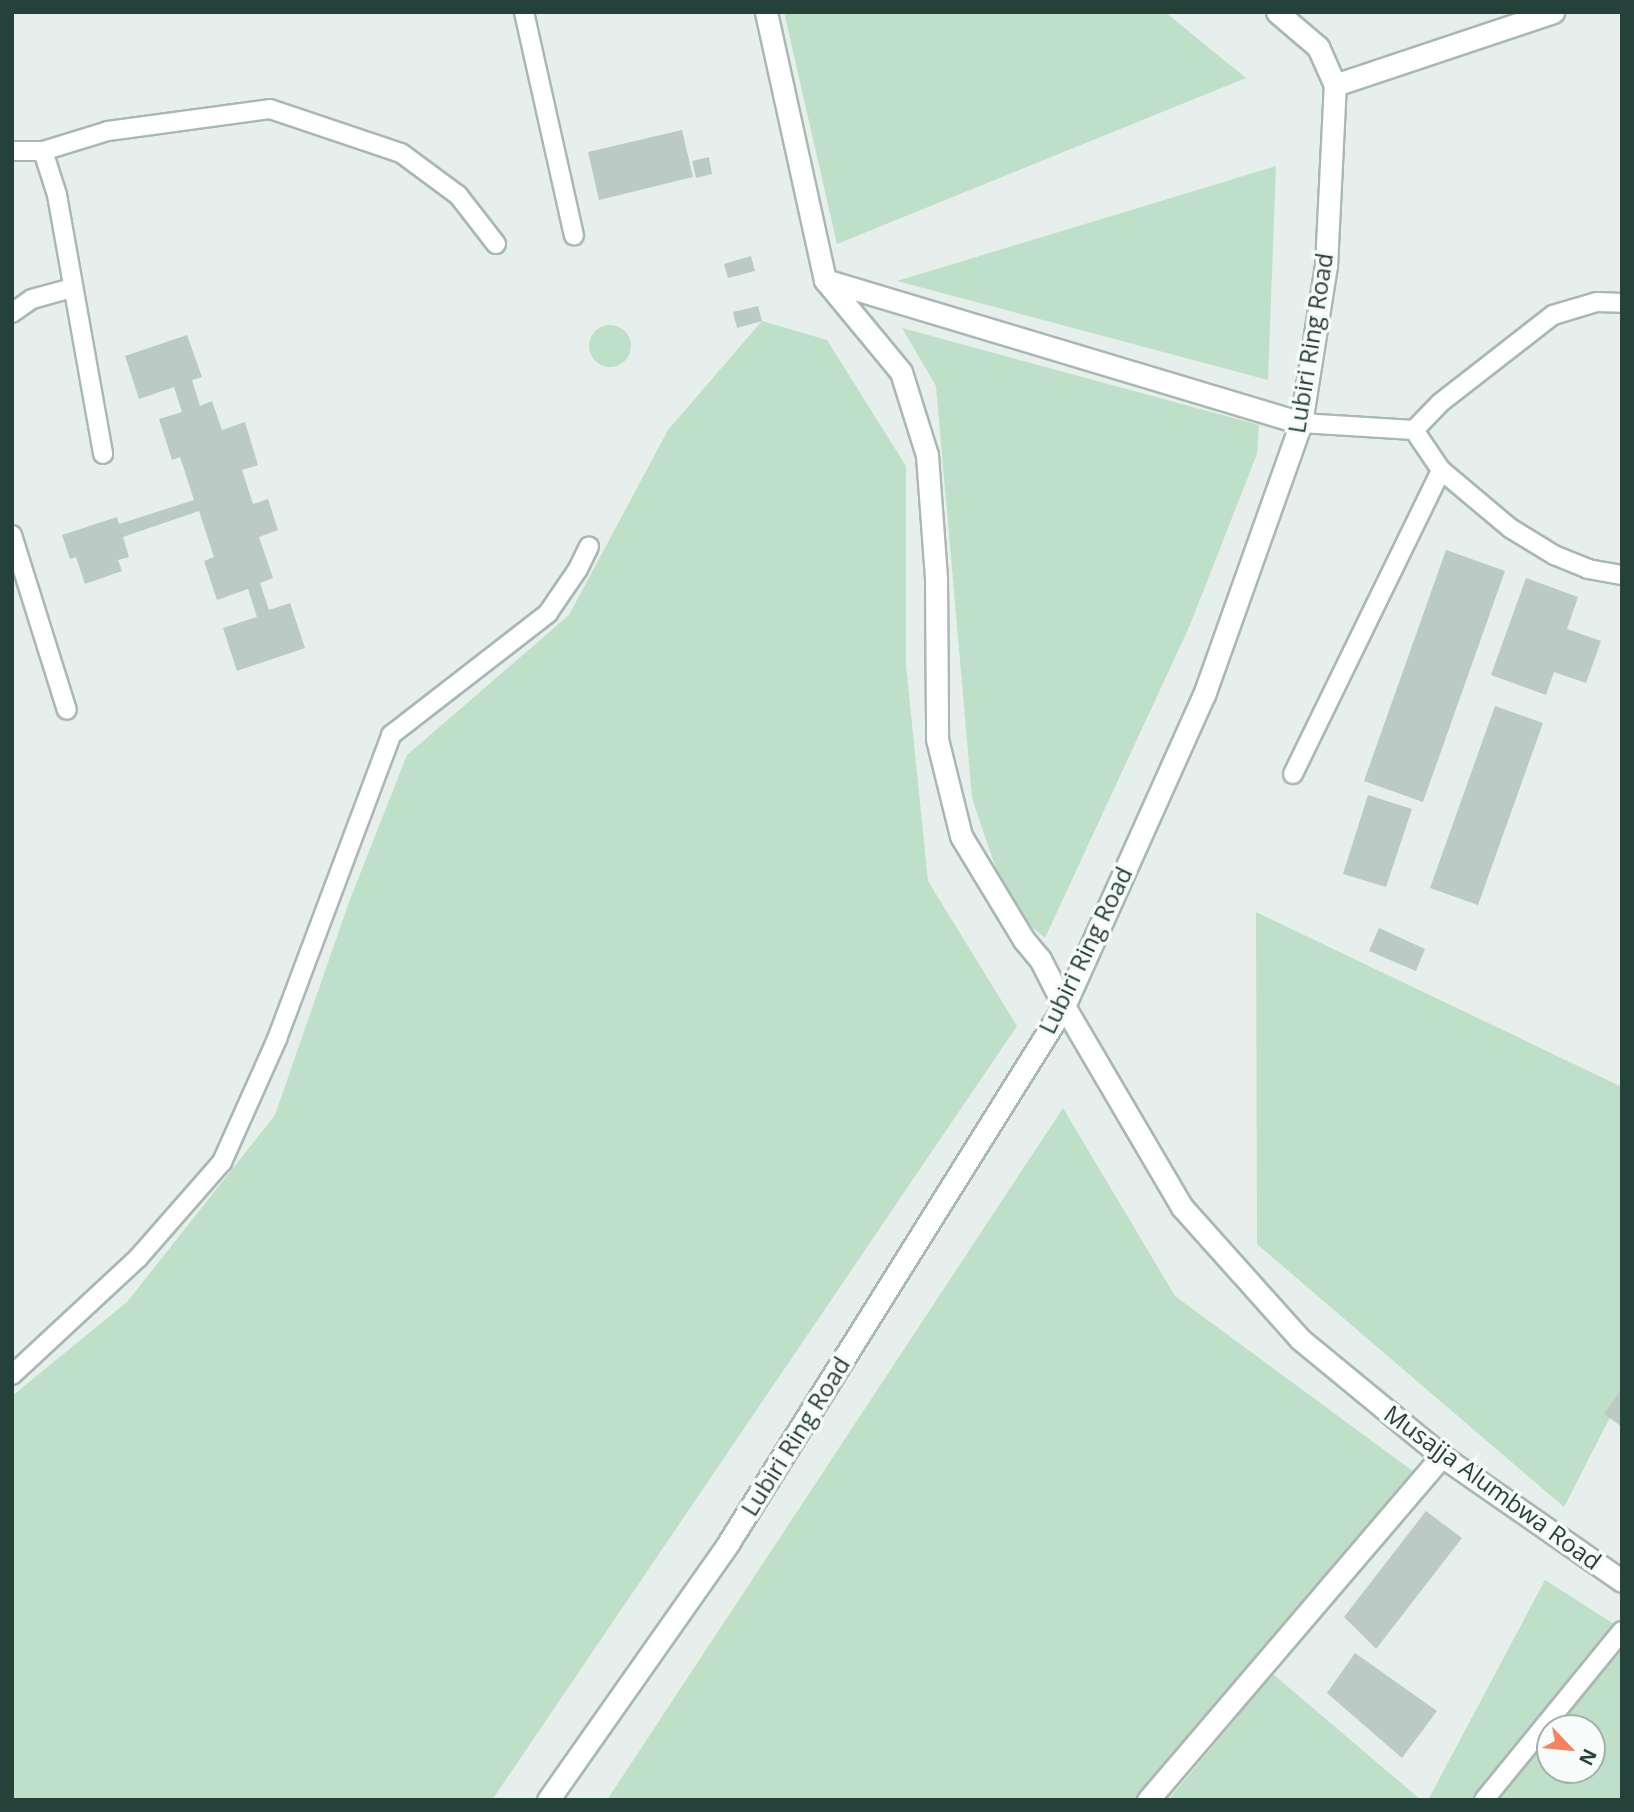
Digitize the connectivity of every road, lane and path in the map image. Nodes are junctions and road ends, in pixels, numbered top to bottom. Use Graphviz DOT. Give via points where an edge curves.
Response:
graph roads {
  1 [pos="524,12"];
  2 [pos="766,12"];
  3 [pos="1277,12"];
  4 [pos="1542,14"];
  5 [pos="1335,85"];
  6 [pos="12,151"];
  7 [pos="43,151"];
  8 [pos="574,235"];
  9 [pos="496,244"];
  10 [pos="825,281"];
  11 [pos="72,288"];
  12 [pos="1622,303"];
  13 [pos="12,313"];
  14 [pos="1301,423"];
  15 [pos="1414,430"];
  16 [pos="103,454"];
  17 [pos="1441,470"];
  18 [pos="12,535"];
  19 [pos="589,546"];
  20 [pos="1622,575"];
  21 [pos="67,710"];
  22 [pos="1293,774"];
  23 [pos="1063,1006"];
  24 [pos="12,1375"];
  25 [pos="1442,1456"];
  26 [pos="1622,1581"];
  27 [pos="1622,1631"];
  28 [pos="548,1800"];
  29 [pos="1148,1800"];
  30 [pos="1484,1800"];
  1 -- 8 [label="lane"];
  2 -- 10 [label="street"];
  3 -- 5 [label="street, Lubiri Ring Road" via="1318,47"];
  4 -- 5 [label="street"];
  5 -- 14 [label="street, Lubiri Ring Road" via="1326,266"];
  6 -- 7 [label="lane"];
  7 -- 9 [label="lane" via="108,131 270,109 401,153 458,195"];
  7 -- 11 [label="lane" via="57,195"];
  10 -- 14 [label="street"];
  10 -- 23 [label="street, Musajja Alumbwa Road" via="901,372 927,455 936,578 937,739 961,836 1040,959"];
  11 -- 13 [label="lane" via="32,299"];
  11 -- 16 [label="lane"];
  12 -- 15 [label="lane" via="1597,302 1553,315 1440,403"];
  14 -- 15 [label="lane"];
  14 -- 23 [label="street, Lubiri Ring Road" via="1204,695"];
  15 -- 17 [label="lane"];
  17 -- 20 [label="lane" via="1510,528 1554,555 1588,569"];
  17 -- 22 [label="lane"];
  18 -- 21 [label="lane"];
  19 -- 24 [label="lane" via="548,613 391,735 277,1039 222,1162 138,1258"];
  23 -- 25 [label="street, Musajja Alumbwa Road" via="1182,1207 1300,1339"];
  23 -- 28 [label="street, Lubiri Ring Road" via="729,1542"];
  25 -- 26 [label="street, Musajja Alumbwa Road"];
  25 -- 29 [label="street"];
  27 -- 30 [label="lane"];
}
